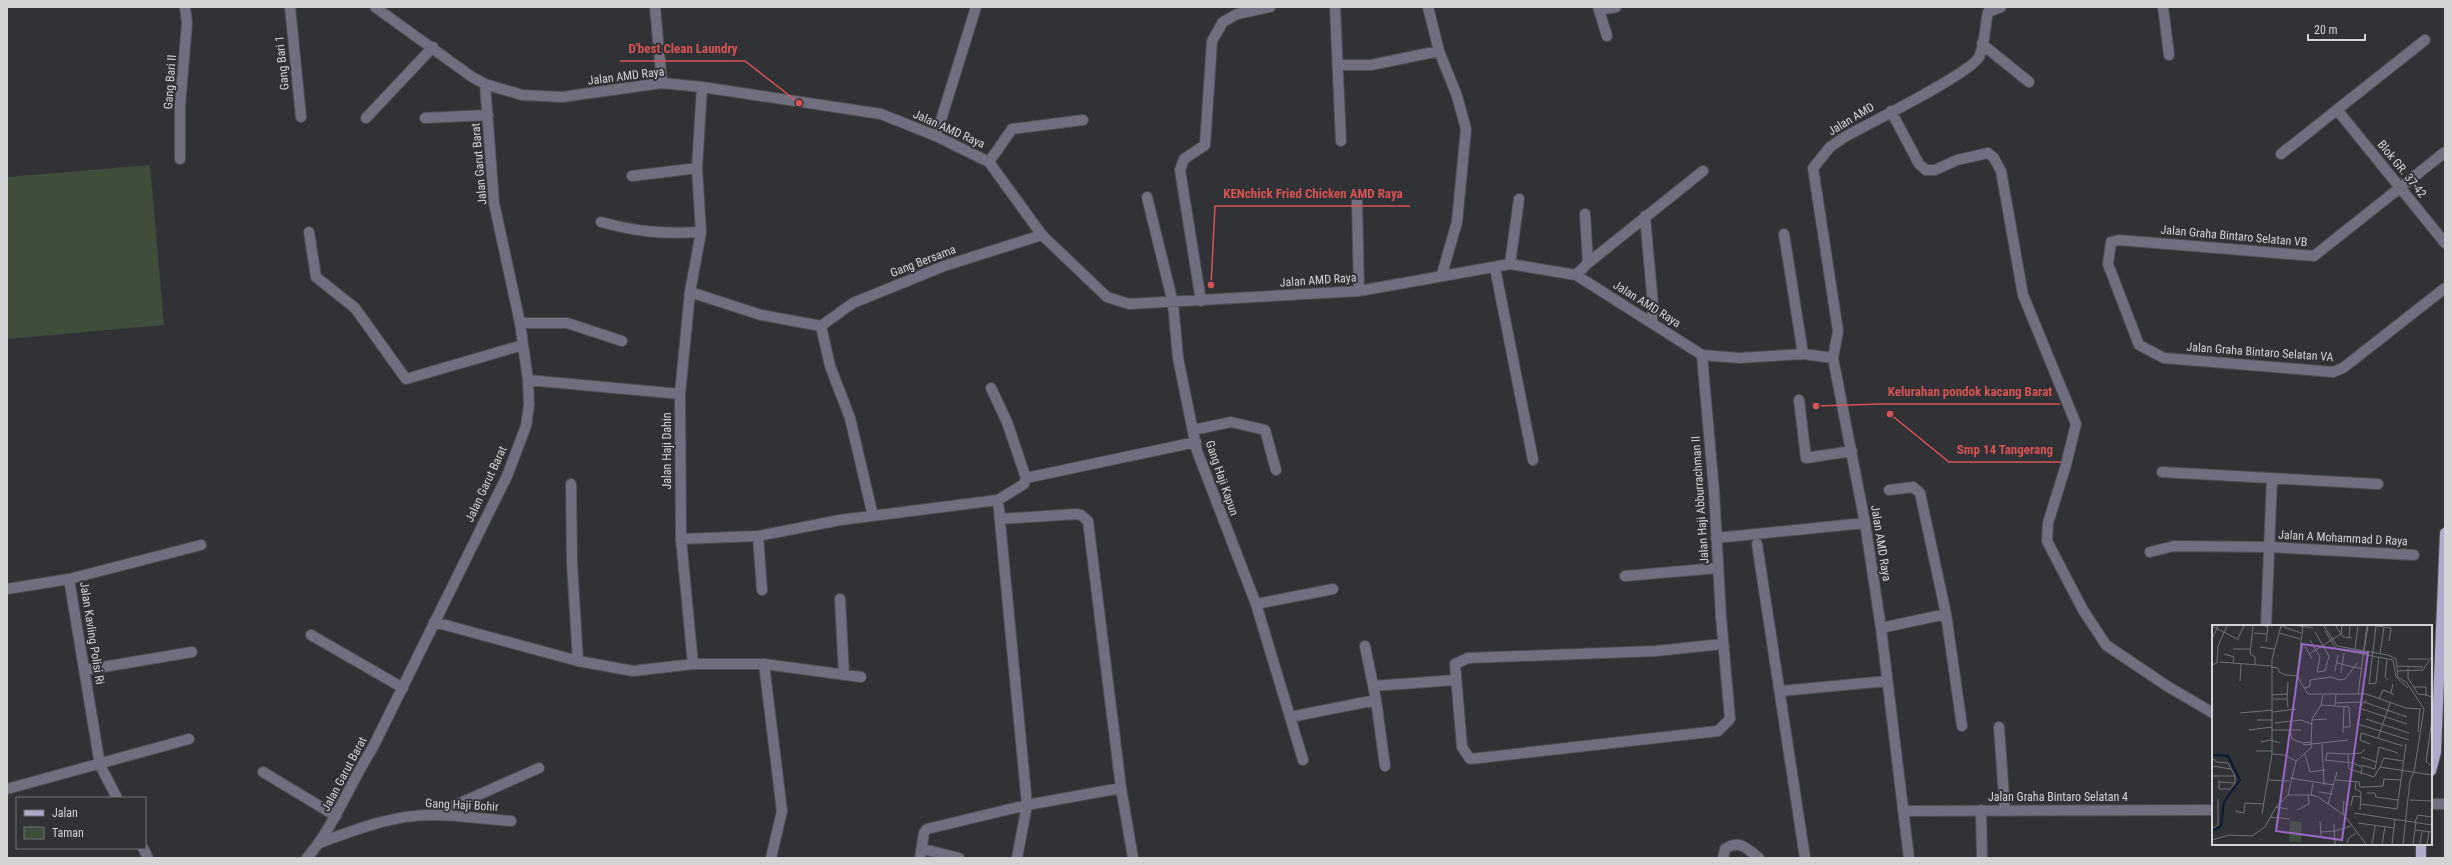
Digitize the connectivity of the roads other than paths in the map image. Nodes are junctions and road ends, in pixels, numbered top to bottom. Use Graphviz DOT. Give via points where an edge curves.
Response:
graph roads {
  1 [pos="185,7"];
  2 [pos="290,7"];
  3 [pos="375,7"];
  4 [pos="655,7"];
  5 [pos="976,7"];
  6 [pos="1270,7"];
  7 [pos="1335,7"];
  8 [pos="1428,7"];
  9 [pos="1616,7"];
  10 [pos="2001,7"];
  11 [pos="2163,7"];
  12 [pos="1598,9"];
  13 [pos="1607,36"];
  14 [pos="2425,40"];
  15 [pos="1982,44"];
  16 [pos="433,46"];
  17 [pos="1439,51"];
  18 [pos="2169,55"];
  19 [pos="1339,65"];
  20 [pos="2029,82"];
  21 [pos="662,83"];
  22 [pos="485,84"];
  23 [pos="702,87"];
  24 [pos="1891,111"];
  25 [pos="2338,111"];
  26 [pos="488,115"];
  27 [pos="301,117"];
  28 [pos="366,118"];
  29 [pos="425,118"];
  30 [pos="1083,120"];
  31 [pos="936,136"];
  32 [pos="1341,141"];
  33 [pos="2445,152"];
  34 [pos="2281,154"];
  35 [pos="180,159"];
  36 [pos="989,162"];
  37 [pos="697,168"];
  38 [pos="1702,171"];
  39 [pos="632,176"];
  40 [pos="2402,188"];
  41 [pos="1148,197"];
  42 [pos="1519,199"];
  43 [pos="1357,202"];
  44 [pos="1585,214"];
  45 [pos="1646,216"];
  46 [pos="601,222"];
  47 [pos="308,232"];
  48 [pos="701,232"];
  49 [pos="1784,234"];
  50 [pos="1042,235"];
  51 [pos="2445,243"];
  52 [pos="1588,263"];
  53 [pos="1510,264"];
  54 [pos="1495,268"];
  55 [pos="1442,274"];
  56 [pos="1576,275"];
  57 [pos="2445,288"];
  58 [pos="1358,291"];
  59 [pos="690,292"];
  60 [pos="1201,301"];
  61 [pos="1173,303"];
  62 [pos="520,323"];
  63 [pos="1652,323"];
  64 [pos="821,326"];
  65 [pos="622,341"];
  66 [pos="523,345"];
  67 [pos="1803,354"];
  68 [pos="1702,355"];
  69 [pos="1833,358"];
  70 [pos="2164,358"];
  71 [pos="528,380"];
  72 [pos="992,388"];
  73 [pos="680,394"];
  74 [pos="1799,400"];
  75 [pos="1193,430"];
  76 [pos="1196,442"];
  77 [pos="1852,451"];
  78 [pos="1533,460"];
  79 [pos="1276,470"];
  80 [pos="2162,472"];
  81 [pos="1026,478"];
  82 [pos="2272,478"];
  83 [pos="571,484"];
  84 [pos="2378,484"];
  85 [pos="1889,490"];
  86 [pos="998,500"];
  87 [pos="873,516"];
  88 [pos="1000,519"];
  89 [pos="1865,523"];
  90 [pos="2445,532"];
  91 [pos="758,536"];
  92 [pos="1716,538"];
  93 [pos="681,539"];
  94 [pos="202,544"];
  95 [pos="1757,544"];
  96 [pos="2270,547"];
  97 [pos="2150,552"];
  98 [pos="2414,555"];
  99 [pos="1718,568"];
  100 [pos="1625,576"];
  101 [pos="69,579"];
  102 [pos="7,589"];
  103 [pos="1332,589"];
  104 [pos="762,590"];
  105 [pos="840,599"];
  106 [pos="1256,604"];
  107 [pos="1946,614"];
  108 [pos="434,622"];
  109 [pos="2266,625"];
  110 [pos="1881,628"];
  111 [pos="311,635"];
  112 [pos="1723,644"];
  113 [pos="1365,646"];
  114 [pos="192,652"];
  115 [pos="578,661"];
  116 [pos="693,664"];
  117 [pos="764,664"];
  118 [pos="85,670"];
  119 [pos="844,675"];
  120 [pos="861,677"];
  121 [pos="1455,680"];
  122 [pos="1887,681"];
  123 [pos="1373,686"];
  124 [pos="402,688"];
  125 [pos="1781,691"];
  126 [pos="1376,700"];
  127 [pos="2212,712"];
  128 [pos="1290,717"];
  129 [pos="1962,726"];
  130 [pos="1999,727"];
  131 [pos="189,739"];
  132 [pos="1303,760"];
  133 [pos="100,765"];
  134 [pos="1386,766"];
  135 [pos="2432,767"];
  136 [pos="539,768"];
  137 [pos="263,772"];
  138 [pos="1120,788"];
  139 [pos="7,789"];
  140 [pos="116,797"];
  141 [pos="2432,804"];
  142 [pos="2445,804"];
  143 [pos="1027,805"];
  144 [pos="1903,810"];
  145 [pos="1981,810"];
  146 [pos="2212,810"];
  147 [pos="2005,811"];
  148 [pos="431,815"];
  149 [pos="336,816"];
  150 [pos="510,821"];
  151 [pos="319,843"];
  152 [pos="2421,845"];
  153 [pos="143,849"];
  154 [pos="922,854"];
  155 [pos="1724,854"];
  156 [pos="148,858"];
  157 [pos="307,858"];
  158 [pos="771,858"];
  159 [pos="960,858"];
  160 [pos="1017,858"];
  161 [pos="1133,858"];
  162 [pos="1760,858"];
  163 [pos="1805,858"];
  164 [pos="1909,858"];
  165 [pos="1982,858"];
  166 [pos="2421,858"];
  1 -- 35 [label="street, Gang Bari II" via="187,23 180,105"];
  2 -- 27 [label="street, Gang Bari 1"];
  3 -- 16 [label="street, Jalan AMD Raya"];
  4 -- 21 [label="street"];
  5 -- 31 [label="street"];
  6 -- 60 [label="street" via="1237,14 1223,22 1212,41 1205,145 1184,159 1180,170"];
  7 -- 19 [label="street"];
  8 -- 17 [label="street"];
  9 -- 12 [label="street"];
  10 -- 15 [label="street, Jalan AMD" via="1988,12"];
  11 -- 18 [label="street"];
  12 -- 13 [label="street"];
  14 -- 25 [label="street"];
  15 -- 20 [label="street"];
  15 -- 24 [label="street, Jalan AMD" via="1974,64 1934,89"];
  16 -- 22 [label="street, Jalan AMD Raya"];
  16 -- 28 [label="street"];
  17 -- 19 [label="street" via="1370,65"];
  17 -- 55 [label="street" via="1457,96 1466,129 1457,222"];
  19 -- 32 [label="street" via="1337,88"];
  21 -- 22 [label="street, Jalan AMD Raya" via="562,97 522,95"];
  21 -- 23 [label="street, Jalan AMD Raya"];
  22 -- 26 [label="street, Jalan Garut Barat"];
  23 -- 31 [label="street, Jalan AMD Raya" via="881,114"];
  23 -- 37 [label="street, Jalan Haji Dahin"];
  24 -- 69 [label="street, Jalan AMD" via="1830,147 1813,168 1838,331"];
  24 -- 127 [label="street" via="1919,164 1926,170 1935,170 1972,155 1988,153 2001,171 2023,295 2076,424 2048,523 2047,540 2083,610 2106,645"];
  25 -- 34 [label="street"];
  25 -- 40 [label="street, Blok GR. 37-42"];
  26 -- 29 [label="street"];
  26 -- 62 [label="street, Jalan Garut Barat" via="494,203"];
  30 -- 36 [label="street" via="1012,130"];
  31 -- 36 [label="street, Jalan AMD Raya"];
  33 -- 40 [label="street"];
  36 -- 50 [label="street, Jalan AMD Raya"];
  37 -- 39 [label="street"];
  37 -- 48 [label="street, Jalan Haji Dahin"];
  38 -- 45 [label="street"];
  40 -- 51 [label="street, Blok GR. 37-42"];
  40 -- 70 [label="street, Jalan Graha Bintaro Selatan VB" via="2314,256 2119,240 2111,242 2108,264 2139,345"];
  41 -- 61 [label="street, Gang Haji Kapun"];
  42 -- 53 [label="street"];
  43 -- 58 [label="street"];
  44 -- 52 [label="street"];
  45 -- 52 [label="street"];
  45 -- 63 [label="street" via="1653,305"];
  46 -- 48 [label="street" via="634,231 671,234"];
  47 -- 66 [label="street" via="316,277 356,308 406,379"];
  48 -- 59 [label="street, Jalan Haji Dahin"];
  49 -- 67 [label="street"];
  50 -- 61 [label="street, Jalan AMD Raya" via="1107,297 1129,304"];
  50 -- 64 [label="street, Gang Bersama" via="944,266 853,303"];
  52 -- 56 [label="street"];
  53 -- 54 [label="street, Jalan AMD Raya"];
  53 -- 56 [label="street, Jalan AMD Raya"];
  54 -- 55 [label="street, Jalan AMD Raya"];
  54 -- 78 [label="street"];
  55 -- 58 [label="street, Jalan AMD Raya"];
  56 -- 63 [label="street, Jalan AMD Raya"];
  57 -- 70 [label="street, Jalan Graha Bintaro Selatan VA" via="2338,371"];
  58 -- 60 [label="street, Jalan AMD Raya"];
  59 -- 64 [label="street" via="766,316"];
  59 -- 73 [label="street, Jalan Haji Dahin"];
  60 -- 61 [label="street, Jalan AMD Raya"];
  61 -- 75 [label="street, Gang Haji Kapun" via="1178,358"];
  62 -- 65 [label="street" via="567,323"];
  62 -- 66 [label="street, Jalan Garut Barat"];
  63 -- 68 [label="street, Jalan AMD Raya"];
  64 -- 87 [label="street" via="830,366 850,418"];
  66 -- 71 [label="street, Jalan Garut Barat"];
  67 -- 68 [label="street, Jalan AMD Raya" via="1739,358"];
  67 -- 69 [label="street, Jalan AMD Raya"];
  68 -- 92 [label="street, Jalan Haji Abburrachman II"];
  69 -- 77 [label="street, Jalan AMD Raya"];
  71 -- 73 [label="street"];
  71 -- 108 [label="street, Jalan Garut Barat" via="529,405 526,426 507,476"];
  72 -- 81 [label="street" via="1007,422"];
  73 -- 93 [label="street, Jalan Haji Dahin"];
  74 -- 77 [label="street" via="1806,458"];
  75 -- 76 [label="street, Gang Haji Kapun"];
  75 -- 79 [label="street" via="1231,422 1265,430"];
  76 -- 81 [label="street"];
  76 -- 106 [label="street, Gang Haji Kapun"];
  77 -- 89 [label="street, Jalan AMD Raya"];
  80 -- 82 [label="street"];
  81 -- 86 [label="street" via="1024,484"];
  82 -- 84 [label="street"];
  82 -- 96 [label="street, Jalan A Mohammad D Raya"];
  83 -- 115 [label="street" via="572,563"];
  85 -- 107 [label="street" via="1913,487 1920,493"];
  86 -- 87 [label="street"];
  86 -- 88 [label="street"];
  87 -- 91 [label="street"];
  88 -- 138 [label="street" via="1076,514 1082,515 1088,521"];
  88 -- 143 [label="street"];
  89 -- 92 [label="street"];
  89 -- 110 [label="street, Jalan AMD Raya"];
  90 -- 135 [label="main road" via="2436,752"];
  91 -- 93 [label="street"];
  91 -- 104 [label="street"];
  92 -- 99 [label="street, Jalan Haji Abburrachman II"];
  93 -- 116 [label="street, Jalan Haji Dahin"];
  94 -- 101 [label="street, Jalan Kavling Polisi Ri"];
  95 -- 125 [label="street"];
  96 -- 97 [label="street, Jalan A Mohammad D Raya" via="2174,546"];
  96 -- 98 [label="street, Jalan A Mohammad D Raya"];
  96 -- 109 [label="street, Jalan A Mohammad D Raya"];
  99 -- 100 [label="street"];
  99 -- 112 [label="street, Jalan Haji Abburrachman II"];
  101 -- 102 [label="street"];
  101 -- 118 [label="street, Jalan Kavling Polisi Ri"];
  103 -- 106 [label="street"];
  105 -- 119 [label="street"];
  106 -- 128 [label="street, Gang Haji Kapun"];
  107 -- 110 [label="street"];
  107 -- 129 [label="street"];
  108 -- 115 [label="street"];
  108 -- 124 [label="street, Jalan Garut Barat"];
  110 -- 122 [label="street, Jalan AMD Raya"];
  111 -- 124 [label="street"];
  112 -- 121 [label="street" via="1656,651 1468,658 1455,664"];
  112 -- 121 [label="street, Jalan Haji Abburrachman II" via="1730,719 1718,731 1470,759 1462,747"];
  113 -- 123 [label="street"];
  114 -- 118 [label="street"];
  115 -- 116 [label="street" via="633,671"];
  116 -- 117 [label="street"];
  117 -- 119 [label="street"];
  117 -- 158 [label="street" via="782,811"];
  118 -- 133 [label="street, Jalan Kavling Polisi Ri"];
  119 -- 120 [label="street"];
  121 -- 123 [label="street"];
  122 -- 125 [label="street"];
  122 -- 144 [label="street, Jalan AMD Raya"];
  123 -- 126 [label="street"];
  124 -- 149 [label="street, Jalan Garut Barat"];
  125 -- 163 [label="street"];
  126 -- 128 [label="street"];
  126 -- 134 [label="street"];
  128 -- 132 [label="street, Gang Haji Kapun"];
  130 -- 147 [label="street"];
  131 -- 133 [label="street"];
  133 -- 139 [label="street"];
  133 -- 140 [label="street, Jalan Kavling Polisi Ri"];
  136 -- 148 [label="street"];
  137 -- 149 [label="street"];
  138 -- 143 [label="street"];
  138 -- 161 [label="street"];
  141 -- 142 [label="street"];
  143 -- 154 [label="street" via="927,829 923,838"];
  143 -- 160 [label="street"];
  144 -- 145 [label="street, Jalan Graha Bintaro Selatan 4"];
  144 -- 164 [label="street, Jalan AMD Raya"];
  145 -- 147 [label="street, Jalan Graha Bintaro Selatan 4"];
  145 -- 165 [label="street"];
  146 -- 147 [label="street, Jalan Graha Bintaro Selatan 4"];
  148 -- 150 [label="street, Gang Haji Bohir"];
  148 -- 151 [label="street, Gang Haji Bohir" via="403,818 360,828"];
  149 -- 151 [label="street, Jalan Garut Barat"];
  151 -- 157 [label="street, Jalan Garut Barat"];
  152 -- 166 [label="main road"];
  153 -- 156 [label="street"];
  154 -- 159 [label="street"];
  155 -- 162 [label="street" via="1733,844 1741,844"];
}
